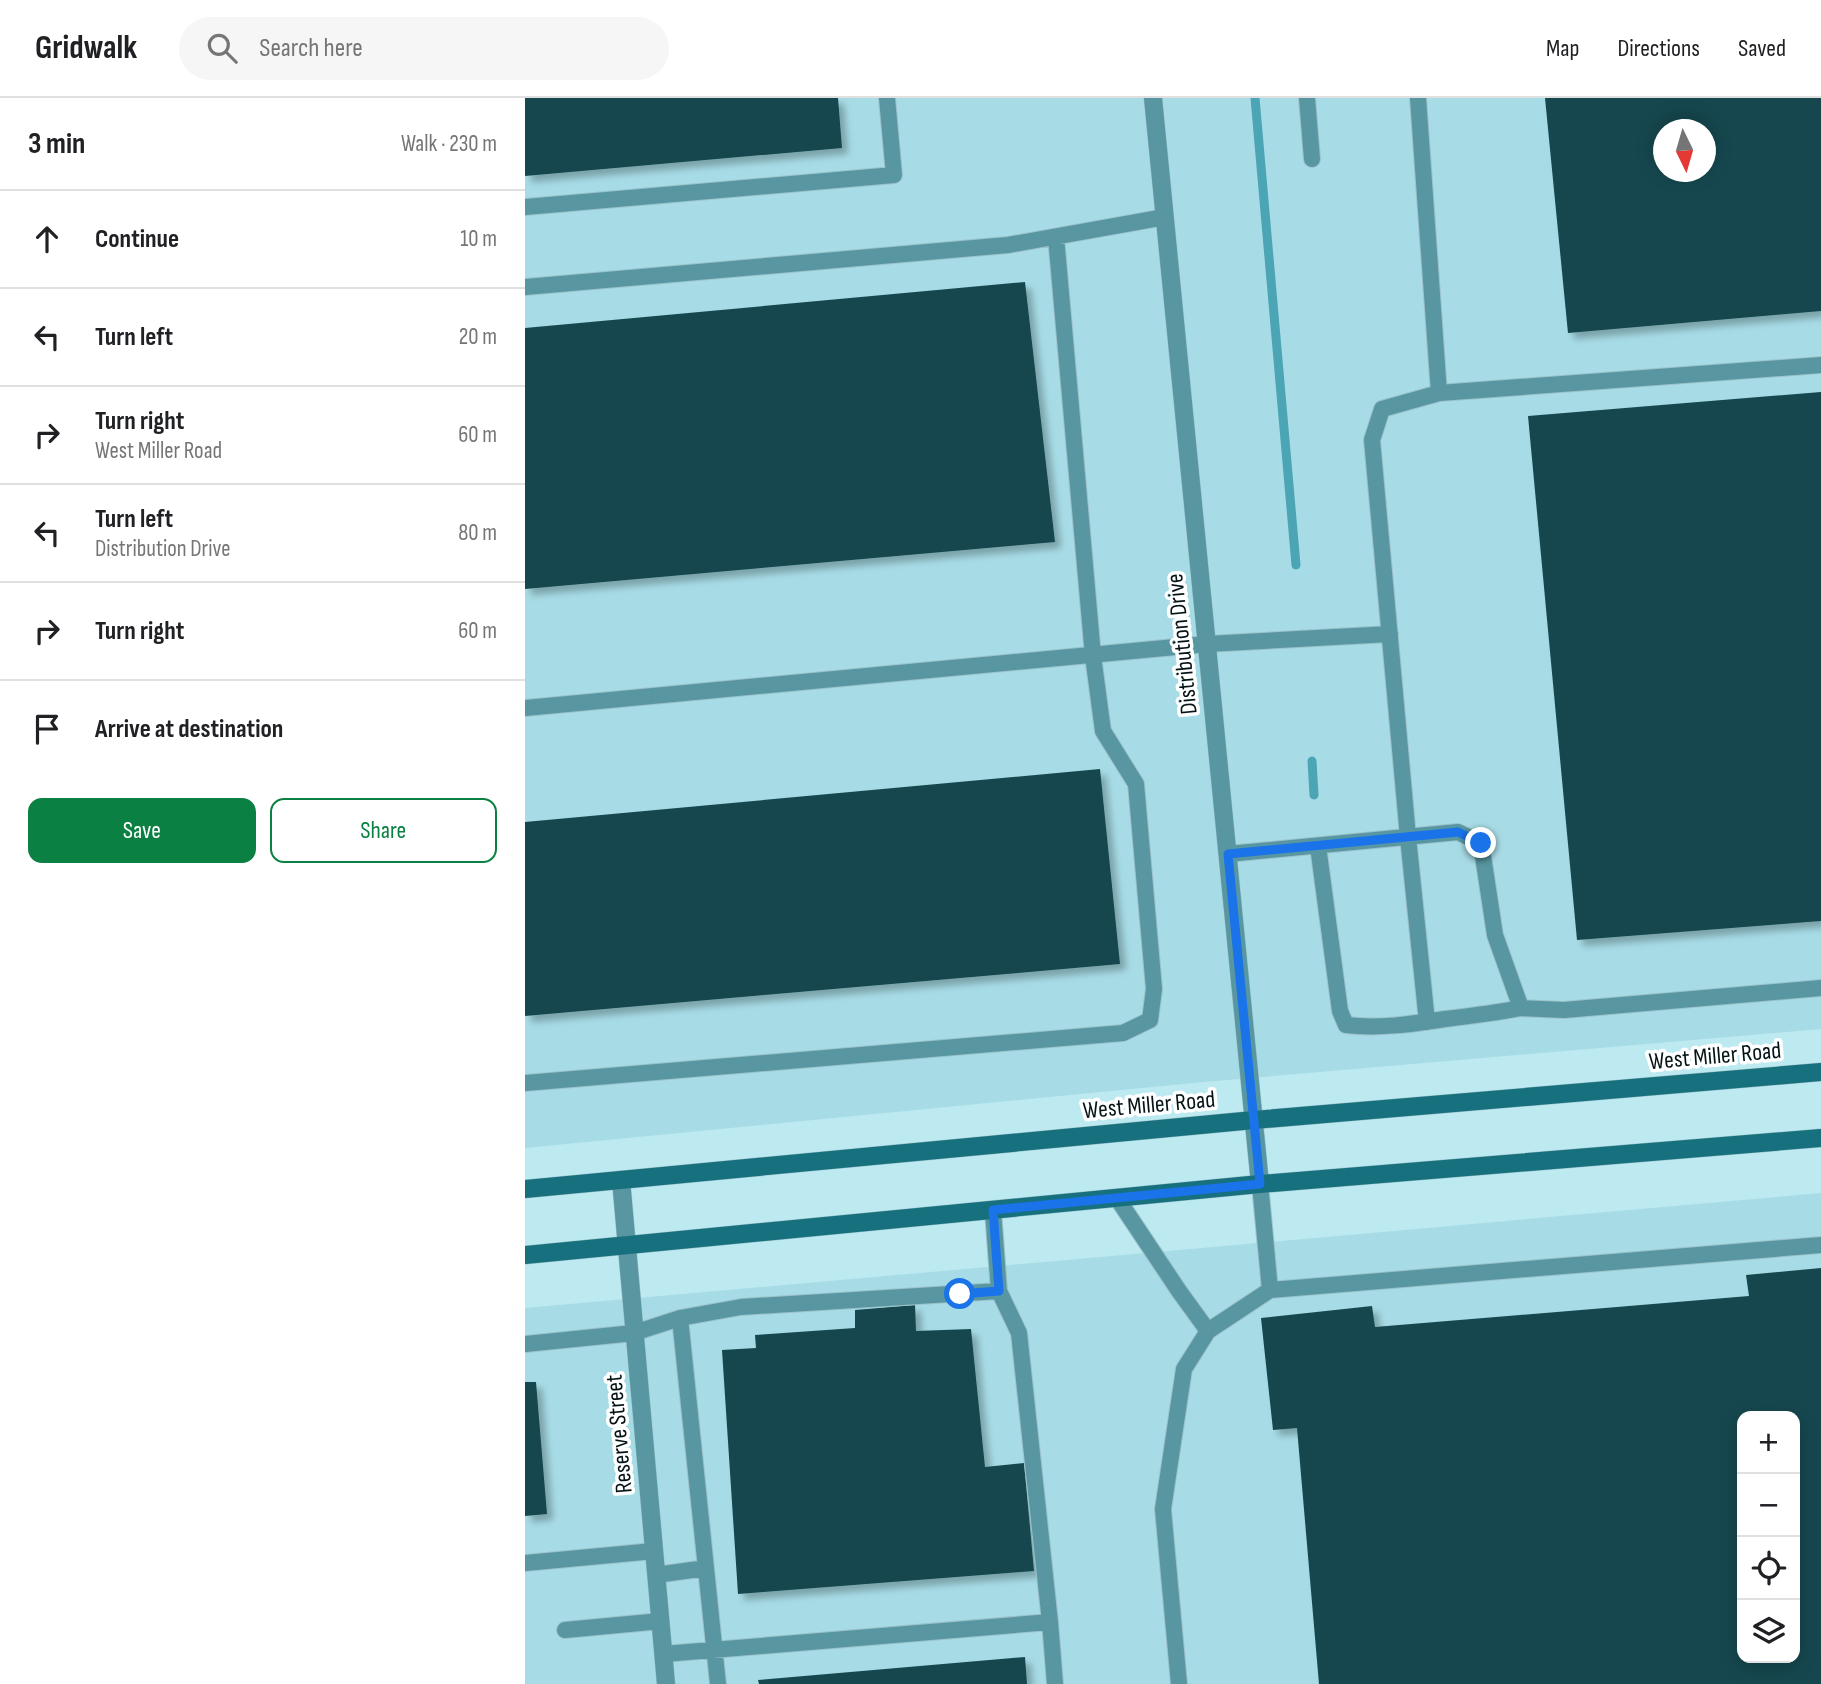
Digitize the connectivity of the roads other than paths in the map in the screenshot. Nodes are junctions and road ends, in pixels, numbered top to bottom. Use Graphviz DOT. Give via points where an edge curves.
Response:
graph roads {
  1 [pos="887,98"];
  2 [pos="1153,98"];
  3 [pos="1307,98"];
  4 [pos="1418,98"];
  5 [pos="1312,159"];
  6 [pos="525,207"];
  7 [pos="1165,217"];
  8 [pos="1056,237"];
  9 [pos="525,287"];
  10 [pos="1821,365"];
  11 [pos="1439,393"];
  12 [pos="1390,634"];
  13 [pos="1207,644"];
  14 [pos="1093,656"];
  15 [pos="525,708"];
  16 [pos="1408,837"];
  17 [pos="1318,846"];
  18 [pos="1228,854"];
  19 [pos="1821,988"];
  20 [pos="1521,1008"];
  21 [pos="1427,1022"];
  22 [pos="1821,1072"];
  23 [pos="525,1083"];
  24 [pos="1254,1120"];
  25 [pos="1821,1138"];
  26 [pos="621,1180"];
  27 [pos="1260,1184"];
  28 [pos="525,1189"];
  29 [pos="1117,1198"];
  30 [pos="993,1210"];
  31 [pos="1821,1245"];
  32 [pos="627,1246"];
  33 [pos="525,1255"];
  34 [pos="1270,1290"];
  35 [pos="999,1291"];
  36 [pos="680,1318"];
  37 [pos="1208,1331"];
  38 [pos="634,1333"];
  39 [pos="525,1344"];
  40 [pos="654,1551"];
  41 [pos="525,1563"];
  42 [pos="706,1568"];
  43 [pos="656,1575"];
  44 [pos="661,1621"];
  45 [pos="1050,1622"];
  46 [pos="565,1630"];
  47 [pos="715,1649"];
  48 [pos="664,1654"];
  49 [pos="665,1684"];
  50 [pos="718,1684"];
  51 [pos="1055,1684"];
  52 [pos="1179,1684"];
  1 -- 6 [label="lane" via="894,175"];
  2 -- 7 [label="street, Distribution Drive"];
  3 -- 5 [label="lane"];
  4 -- 11 [label="lane"];
  7 -- 8 [label="lane"];
  7 -- 13 [label="street, Distribution Drive"];
  8 -- 9 [label="lane"];
  8 -- 14 [label="lane"];
  10 -- 11 [label="lane"];
  11 -- 12 [label="lane" via="1382,409 1372,440"];
  12 -- 13 [label="lane"];
  12 -- 16 [label="lane"];
  13 -- 14 [label="lane"];
  13 -- 18 [label="street, Distribution Drive"];
  14 -- 15 [label="lane"];
  14 -- 23 [label="lane" via="1103,731 1136,783 1154,989 1150,1020 1123,1034"];
  16 -- 17 [label="lane"];
  16 -- 20 [label="lane" via="1458,832 1481,843 1495,935"];
  16 -- 21 [label="lane"];
  17 -- 18 [label="lane"];
  17 -- 21 [label="lane" via="1340,1011 1346,1025"];
  18 -- 24 [label="street, Distribution Drive"];
  19 -- 20 [label="lane" via="1564,1010"];
  20 -- 21 [label="lane"];
  22 -- 24 [label="main road, West Miller Road"];
  24 -- 26 [label="main road, West Miller Road"];
  24 -- 27 [label="street, Distribution Drive"];
  25 -- 27 [label="main road"];
  26 -- 28 [label="main road, West Miller Road"];
  26 -- 32 [label="street, Reserve Street"];
  27 -- 29 [label="main road"];
  27 -- 34 [label="lane"];
  29 -- 30 [label="main road"];
  29 -- 37 [label="lane"];
  30 -- 32 [label="main road"];
  30 -- 35 [label="lane"];
  31 -- 34 [label="lane"];
  32 -- 33 [label="main road"];
  32 -- 38 [label="street, Reserve Street"];
  34 -- 37 [label="lane"];
  35 -- 36 [label="lane" via="741,1307"];
  35 -- 45 [label="lane" via="1019,1333"];
  36 -- 38 [label="lane"];
  36 -- 42 [label="lane"];
  37 -- 52 [label="lane" via="1184,1369 1163,1509"];
  38 -- 39 [label="lane"];
  38 -- 40 [label="street, Reserve Street"];
  40 -- 41 [label="lane"];
  40 -- 43 [label="street, Reserve Street"];
  42 -- 43 [label="lane"];
  42 -- 47 [label="lane"];
  43 -- 44 [label="street, Reserve Street"];
  44 -- 46 [label="lane"];
  44 -- 48 [label="street, Reserve Street"];
  45 -- 47 [label="lane"];
  45 -- 51 [label="lane"];
  47 -- 48 [label="lane"];
  47 -- 50 [label="lane"];
  48 -- 49 [label="street, Reserve Street"];
}
